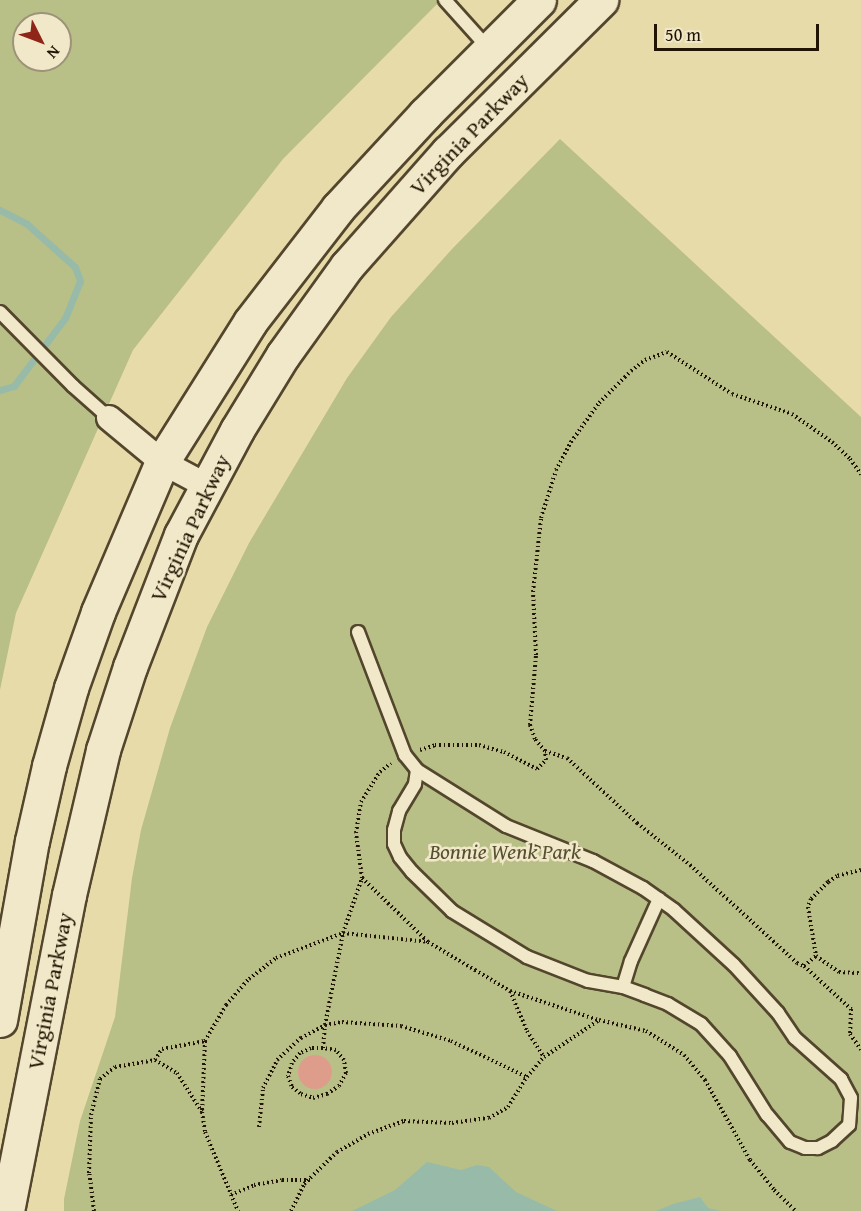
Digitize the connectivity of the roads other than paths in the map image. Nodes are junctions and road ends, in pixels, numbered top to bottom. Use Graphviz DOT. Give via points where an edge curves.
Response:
graph roads {
  1 [pos="445,0"];
  2 [pos="539,0"];
  3 [pos="601,0"];
  4 [pos="489,49"];
  5 [pos="522,81"];
  6 [pos="3,315"];
  7 [pos="109,418"];
  8 [pos="162,462"];
  9 [pos="207,486"];
  10 [pos="358,632"];
  11 [pos="417,771"];
  12 [pos="659,899"];
  13 [pos="623,987"];
  14 [pos="0,1020"];
  15 [pos="855,1093"];
  16 [pos="7,1211"];
  1 -- 4 [label="lane"];
  2 -- 4 [label="main road, Virginia Parkway"];
  3 -- 5 [label="main road, Virginia Parkway"];
  4 -- 5 [label="main road"];
  4 -- 8 [label="main road, Virginia Parkway" via="320,231 250,322"];
  5 -- 9 [label="main road, Virginia Parkway" via="442,160 340,275 283,355"];
  6 -- 7 [label="lane"];
  7 -- 8 [label="street"];
  8 -- 9 [label="street"];
  8 -- 14 [label="main road, Virginia Parkway" via="98,612 68,699 34,831"];
  9 -- 16 [label="main road, Virginia Parkway" via="181,535 158,593 103,750 69,895"];
  10 -- 11 [label="lane" via="405,755"];
  11 -- 12 [label="lane" via="506,826 593,861"];
  11 -- 13 [label="lane" via="394,830 394,844 412,872 452,911 527,957 588,981"];
  12 -- 13 [label="lane" via="630,961"];
  12 -- 15 [label="lane" via="734,965 795,1038"];
  13 -- 15 [label="lane" via="668,1004 701,1024 730,1056 767,1115 790,1142 818,1148 839,1136 849,1125"];
}
